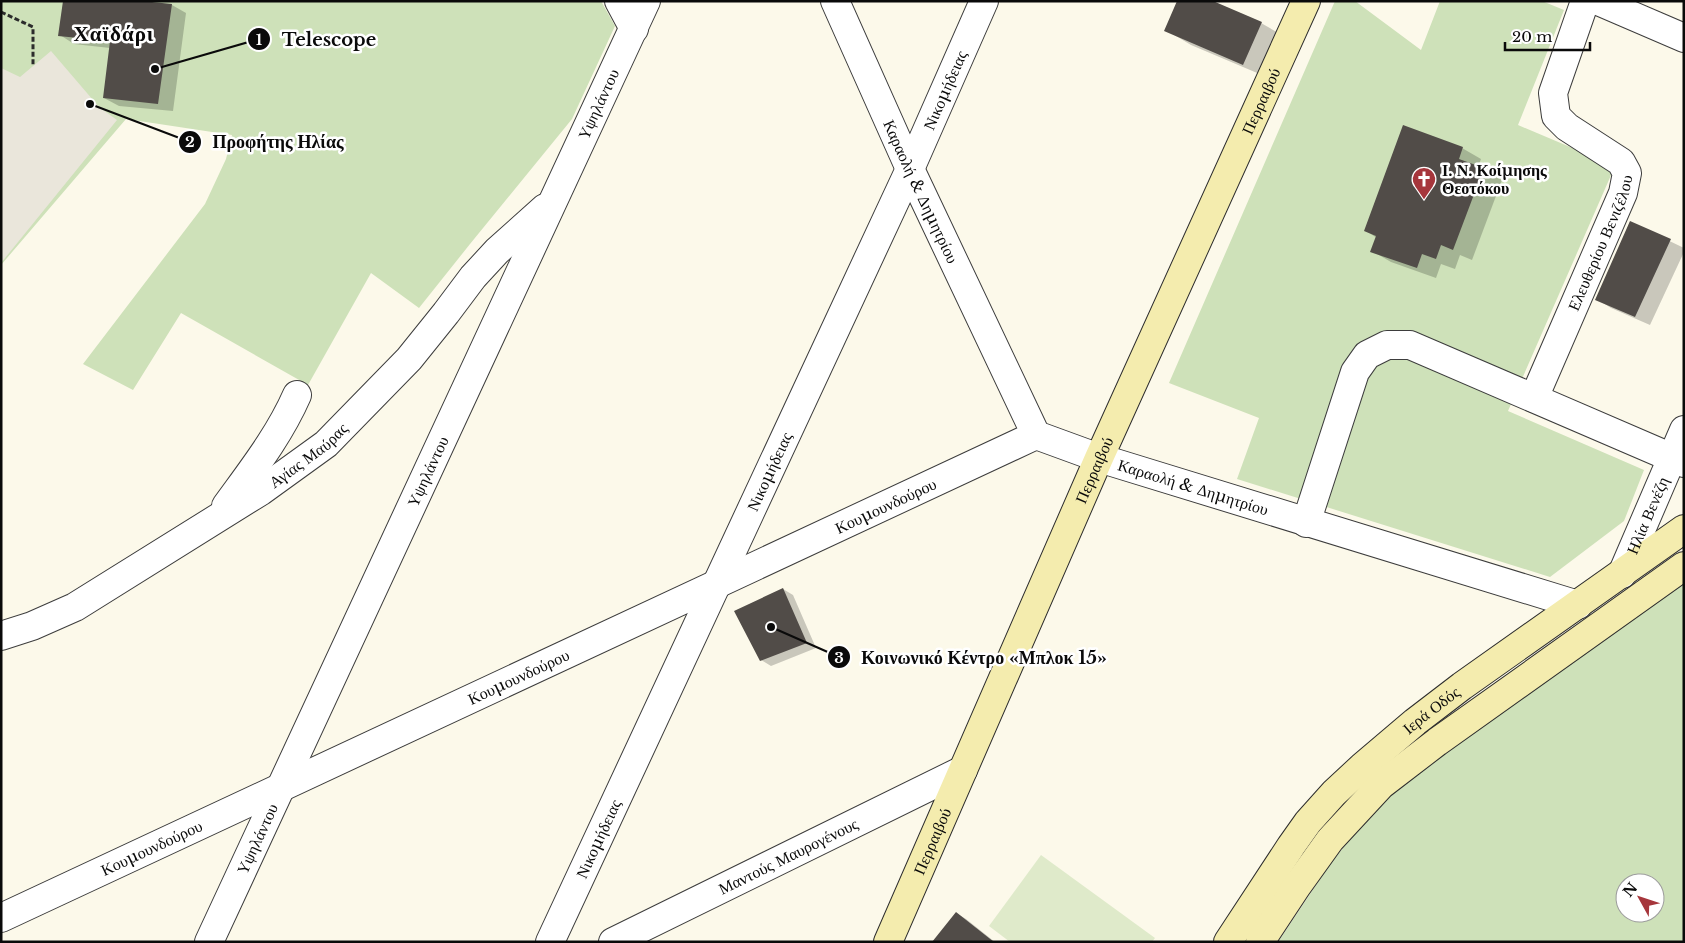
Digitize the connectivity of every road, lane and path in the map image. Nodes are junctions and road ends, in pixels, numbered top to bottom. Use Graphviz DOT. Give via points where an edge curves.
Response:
graph roads {
  1 [pos="619,1"];
  2 [pos="646,1"];
  3 [pos="835,1"];
  4 [pos="984,1"];
  5 [pos="1306,1"];
  6 [pos="1585,1"];
  7 [pos="1598,1"];
  8 [pos="1,12"];
  9 [pos="634,29"];
  10 [pos="1684,38"];
  11 [pos="33,66"];
  12 [pos="910,169"];
  13 [pos="554,200"];
  14 [pos="297,395"];
  15 [pos="1534,398"];
  16 [pos="1684,430"];
  17 [pos="1036,435"];
  18 [pos="1099,458"];
  19 [pos="1678,460"];
  20 [pos="218,518"];
  21 [pos="1306,522"];
  22 [pos="1684,529"];
  23 [pos="1684,566"];
  24 [pos="1622,574"];
  25 [pos="716,585"];
  26 [pos="1578,605"];
  27 [pos="1,636"];
  28 [pos="963,770"];
  29 [pos="282,786"];
  30 [pos="1,918"];
  31 [pos="209,942"];
  32 [pos="550,942"];
  33 [pos="613,942"];
  34 [pos="888,942"];
  35 [pos="1228,942"];
  36 [pos="1260,942"];
  1 -- 9 [label="street"];
  2 -- 9 [label="street, Υψηλάντου"];
  3 -- 12 [label="street, Καραολή & Δημητρίου"];
  4 -- 12 [label="street, Νικομήδειας"];
  5 -- 18 [label="main road, Περραιβού"];
  6 -- 15 [label="street, Ελευθερίου Βενιζέλου" via="1553,93 1556,116 1621,162 1626,173 1623,193"];
  7 -- 10 [label="street"];
  8 -- 11 [label="path" via="33,27"];
  9 -- 13 [label="street, Υψηλάντου"];
  12 -- 17 [label="street, Καραολή & Δημητρίου"];
  12 -- 25 [label="street, Νικομήδειας"];
  13 -- 20 [label="street, Αγίας Μαύρας" via="497,251 409,359 326,444"];
  13 -- 29 [label="street, Υψηλάντου"];
  14 -- 20 [label="street" via="273,441"];
  15 -- 19 [label="street"];
  15 -- 21 [label="street" via="1410,345 1387,345 1366,355 1355,372"];
  16 -- 19 [label="street, Ηλία Βενέζη"];
  17 -- 18 [label="street, Καραολή & Δημητρίου"];
  17 -- 25 [label="street, Κουμουνδούρου"];
  18 -- 21 [label="street, Καραολή & Δημητρίου"];
  18 -- 28 [label="main road, Περραιβού"];
  19 -- 24 [label="street, Ηλία Βενέζη"];
  20 -- 27 [label="street, Αγίας Μαύρας" via="76,607"];
  21 -- 26 [label="street, Καραολή & Δημητρίου"];
  22 -- 24 [label="main road, Ιερά Οδός"];
  23 -- 36 [label="main road, Ιερά Οδός" via="1437,742 1382,786 1330,840"];
  24 -- 26 [label="main road, Ιερά Οδός"];
  25 -- 29 [label="street, Κουμουνδούρου"];
  25 -- 32 [label="street, Νικομήδειας"];
  26 -- 35 [label="main road, Ιερά Οδός" via="1415,722 1334,793 1308,822"];
  28 -- 33 [label="street, Μαντούς Μαυρογένους"];
  28 -- 34 [label="main road, Περραιβού"];
  29 -- 30 [label="street, Κουμουνδούρου"];
  29 -- 31 [label="street, Υψηλάντου"];
}
